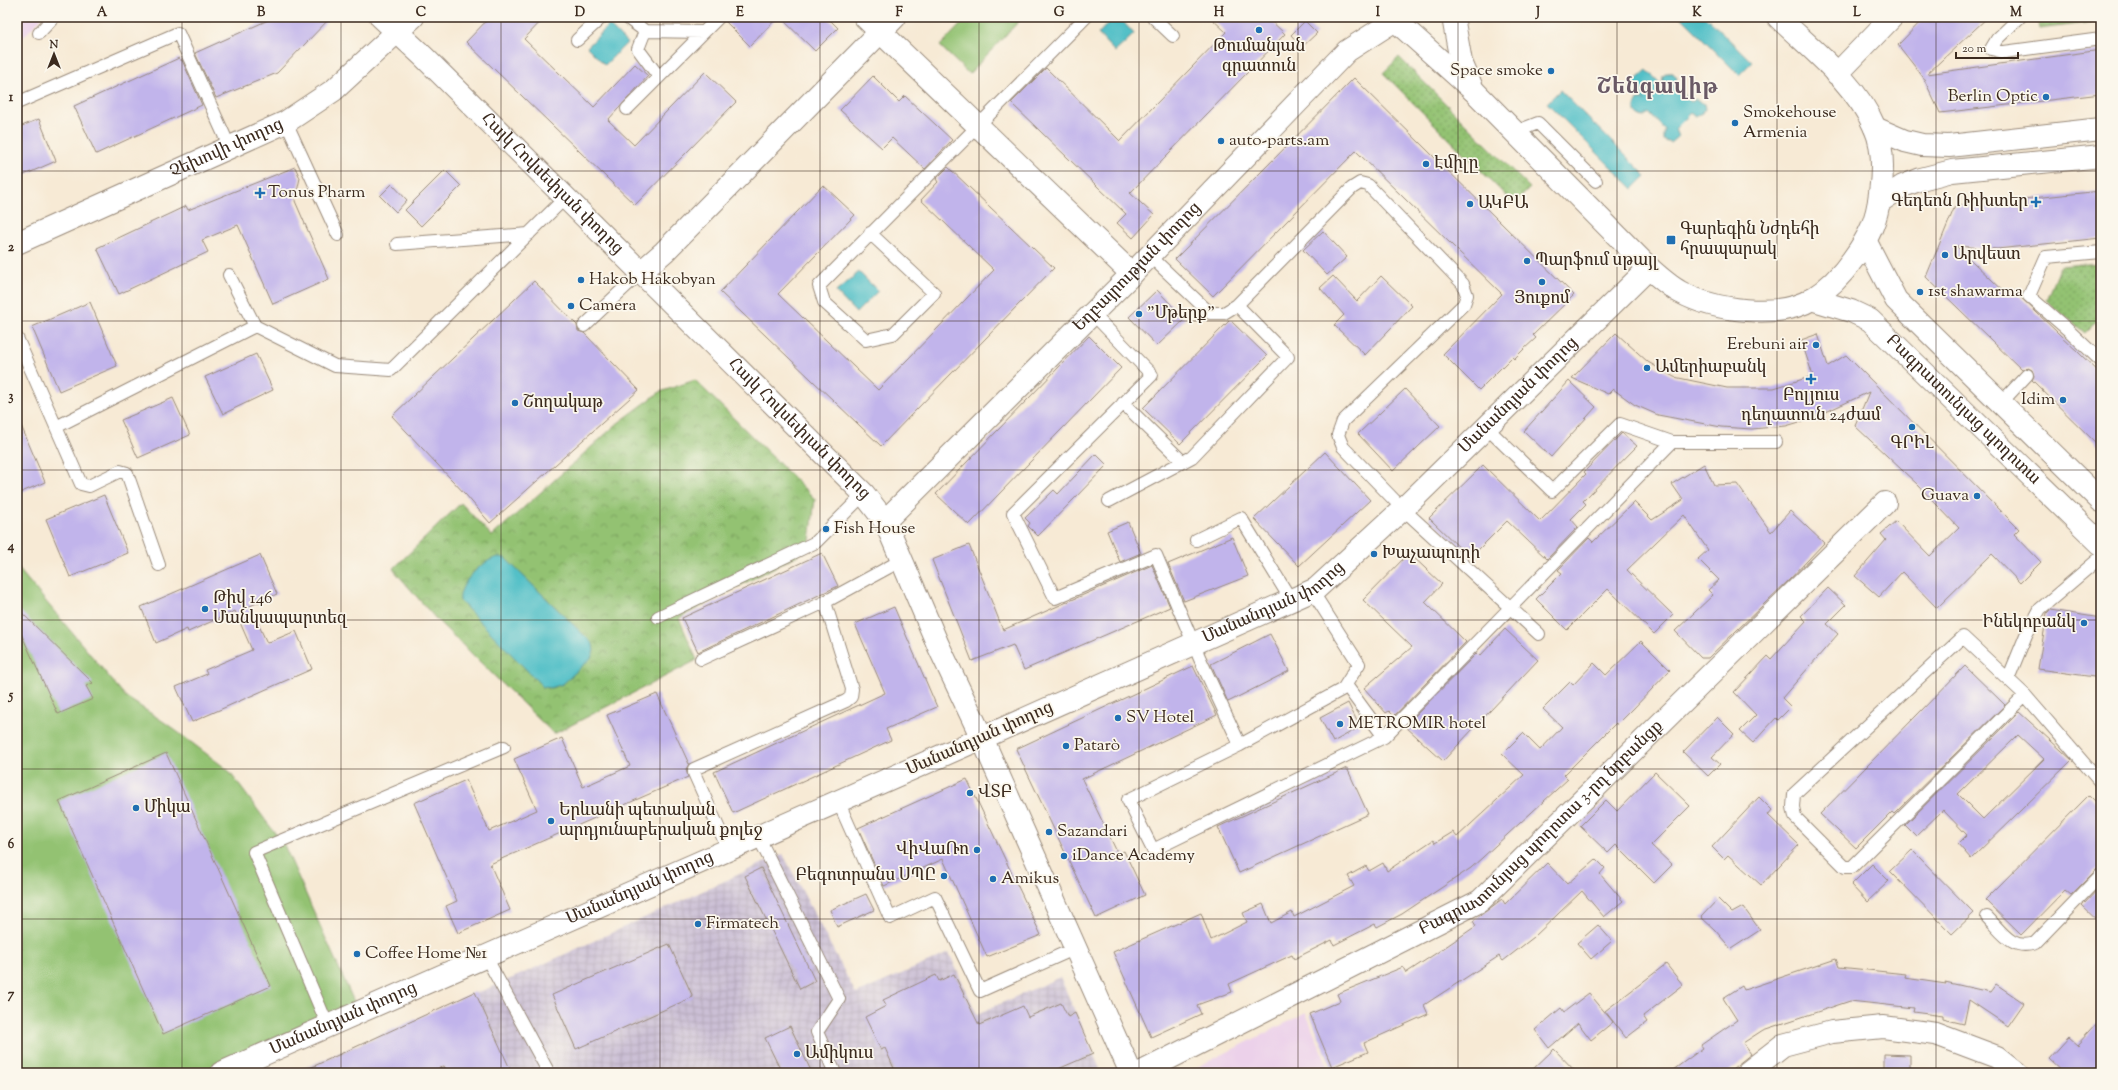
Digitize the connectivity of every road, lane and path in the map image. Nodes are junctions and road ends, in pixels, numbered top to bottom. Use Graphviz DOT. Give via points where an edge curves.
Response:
graph roads {
  1 [pos="54,17"];
  2 [pos="413,17"];
  3 [pos="602,17"];
  4 [pos="626,17"];
  5 [pos="719,17"];
  6 [pos="1086,17"];
  7 [pos="1153,17"];
  8 [pos="1453,17"];
  9 [pos="1778,17"];
  10 [pos="1892,17"];
  11 [pos="2020,17"];
  12 [pos="1398,19"];
  13 [pos="880,22"];
  14 [pos="391,23"];
  15 [pos="645,31"];
  16 [pos="39,32"];
  17 [pos="704,32"];
  18 [pos="1172,36"];
  19 [pos="2101,39"];
  20 [pos="577,40"];
  21 [pos="1837,74"];
  22 [pos="659,77"];
  23 [pos="1473,90"];
  24 [pos="17,103"];
  25 [pos="627,109"];
  26 [pos="286,122"];
  27 [pos="978,126"];
  28 [pos="1875,128"];
  29 [pos="2101,129"];
  30 [pos="1515,132"];
  31 [pos="228,144"];
  32 [pos="2101,156"];
  33 [pos="1596,181"];
  34 [pos="565,198"];
  35 [pos="1879,202"];
  36 [pos="870,233"];
  37 [pos="530,234"];
  38 [pos="17,235"];
  39 [pos="338,235"];
  40 [pos="1866,242"];
  41 [pos="17,243"];
  42 [pos="397,244"];
  43 [pos="2101,252"];
  44 [pos="1149,255"];
  45 [pos="1649,268"];
  46 [pos="640,273"];
  47 [pos="1132,274"];
  48 [pos="229,275"];
  49 [pos="1811,299"];
  50 [pos="1237,305"];
  51 [pos="1092,312"];
  52 [pos="255,326"];
  53 [pos="584,326"];
  54 [pos="17,338"];
  55 [pos="2101,361"];
  56 [pos="2027,374"];
  57 [pos="1123,403"];
  58 [pos="2001,403"];
  59 [pos="56,427"];
  60 [pos="1486,427"];
  61 [pos="1672,442"];
  62 [pos="1776,442"];
  63 [pos="1183,462"];
  64 [pos="864,494"];
  65 [pos="1109,501"];
  66 [pos="2101,501"];
  67 [pos="1885,504"];
  68 [pos="1403,509"];
  69 [pos="885,521"];
  70 [pos="1196,540"];
  71 [pos="2101,544"];
  72 [pos="2101,557"];
  73 [pos="902,560"];
  74 [pos="159,565"];
  75 [pos="1312,591"];
  76 [pos="1291,600"];
  77 [pos="825,602"];
  78 [pos="1510,606"];
  79 [pos="658,617"];
  80 [pos="1539,634"];
  81 [pos="1194,643"];
  82 [pos="701,659"];
  83 [pos="2008,679"];
  84 [pos="1346,685"];
  85 [pos="2025,695"];
  86 [pos="1384,737"];
  87 [pos="982,738"];
  88 [pos="1240,745"];
  89 [pos="504,747"];
  90 [pos="2101,783"];
  91 [pos="838,801"];
  92 [pos="758,836"];
  93 [pos="728,849"];
  94 [pos="2101,875"];
  95 [pos="1988,917"];
  96 [pos="1076,948"];
  97 [pos="486,957"];
  98 [pos="328,1026"];
  99 [pos="221,1073"];
  100 [pos="548,1073"];
  101 [pos="836,1073"];
  102 [pos="1131,1073"];
  103 [pos="1140,1073"];
  104 [pos="1746,1073"];
  105 [pos="2017,1073"];
  1 -- 16 [label="lane"];
  2 -- 14 [label="street, Չեխովի փողոց"];
  3 -- 20 [label="lane"];
  4 -- 15 [label="lane"];
  5 -- 17 [label="lane"];
  6 -- 27 [label="lane"];
  7 -- 18 [label="lane"];
  8 -- 23 [label="street" via="1460,62"];
  9 -- 21 [label="street"];
  10 -- 21 [label="street"];
  11 -- 19 [label="lane" via="1997,39 1991,49 2004,52"];
  12 -- 23 [label="street"];
  12 -- 44 [label="street, Եղբայրության փողոց" via="1347,51"];
  13 -- 27 [label="street"];
  13 -- 46 [label="street" via="664,252"];
  14 -- 26 [label="street, Չեխովի փողոց" via="334,90"];
  14 -- 31 [label="street, Չեխովի փողոց" via="328,82 282,114"];
  14 -- 34 [label="street, Հայկ Հովսեփյան փողոց"];
  15 -- 17 [label="lane"];
  15 -- 22 [label="lane" via="638,49"];
  17 -- 22 [label="lane"];
  21 -- 28 [label="street" via="1857,97"];
  22 -- 25 [label="lane"];
  23 -- 30 [label="street"];
  24 -- 31 [label="lane" via="178,33"];
  26 -- 31 [label="street, Չեխովի փողոց"];
  26 -- 39 [label="lane"];
  27 -- 36 [label="lane"];
  27 -- 47 [label="street"];
  28 -- 29 [label="street" via="1905,141 1922,145 1949,146"];
  28 -- 35 [label="street" via="1882,157"];
  30 -- 33 [label="lane" via="1538,123"];
  30 -- 45 [label="street"];
  31 -- 38 [label="street, Չեխովի փողոց"];
  31 -- 41 [label="street, Չեխովի փողոց"];
  32 -- 35 [label="street" via="1952,172 1903,186"];
  34 -- 37 [label="lane"];
  34 -- 46 [label="street, Հայկ Հովսեփյան փողոց"];
  35 -- 40 [label="street" via="1877,216"];
  36 -- 36 [label="lane" via="819,286 824,302 866,340 893,334 934,292"];
  37 -- 42 [label="lane"];
  37 -- 52 [label="lane" via="391,370 336,366"];
  40 -- 49 [label="street" via="1846,269"];
  40 -- 58 [label="street, Բագրատունյաց պողոտա" via="1896,300"];
  43 -- 55 [label="lane" via="2046,257 2028,296 2064,332"];
  44 -- 47 [label="street, Եղբայրության փողոց"];
  44 -- 50 [label="lane" via="1210,313 1224,313"];
  45 -- 49 [label="street" via="1680,292 1710,304 1755,312 1790,307"];
  45 -- 60 [label="street, Մանանդյան փողոց"];
  46 -- 53 [label="lane"];
  46 -- 64 [label="street, Հայկ Հովսեփյան փողոց"];
  47 -- 51 [label="street, Եղբայրության փողոց"];
  48 -- 52 [label="lane"];
  49 -- 71 [label="street, Բագրատունյաց պողոտա" via="1851,311 1870,320"];
  50 -- 63 [label="lane" via="1288,357 1192,456"];
  50 -- 68 [label="lane" via="1352,188 1360,183 1368,185 1463,284 1467,295 1464,304 1343,421 1338,434 1343,447"];
  51 -- 57 [label="lane" via="1152,375"];
  51 -- 69 [label="street, Եղբայրության փողոց"];
  52 -- 59 [label="lane"];
  54 -- 59 [label="lane"];
  56 -- 58 [label="lane"];
  57 -- 63 [label="lane"];
  57 -- 81 [label="lane" via="1013,513 1055,598 1156,555"];
  58 -- 66 [label="street, Բագրատունյաց պողոտա"];
  59 -- 74 [label="lane" via="81,484 89,486 120,471 127,473"];
  60 -- 61 [label="lane" via="1552,491 1620,424"];
  60 -- 68 [label="street, Մանանդյան փողոց"];
  61 -- 62 [label="lane"];
  61 -- 78 [label="lane"];
  63 -- 65 [label="lane"];
  64 -- 69 [label="street, Հայկ Հովսեփյան փողոց"];
  64 -- 79 [label="lane" via="816,542"];
  67 -- 103 [label="street, Բագրատունյաց պողոտա 3-րդ նրբանցք" via="1480,901"];
  68 -- 75 [label="street, Մանանդյան փողոց"];
  68 -- 78 [label="lane"];
  69 -- 73 [label="street, Հայկ Հովսեփյան փողոց"];
  70 -- 76 [label="lane" via="1242,518"];
  72 -- 83 [label="lane" via="2040,609"];
  73 -- 77 [label="lane"];
  73 -- 87 [label="street, Հայկ Հովսեփյան փողոց" via="938,645"];
  75 -- 76 [label="street, Մանանդյան փողոց"];
  75 -- 84 [label="lane" via="1359,664"];
  76 -- 81 [label="street, Մանանդյան փողոց"];
  77 -- 82 [label="lane"];
  77 -- 93 [label="lane" via="852,689 851,697 694,769"];
  78 -- 80 [label="lane"];
  78 -- 86 [label="lane"];
  81 -- 87 [label="street, Մանանդյան փողոց"];
  81 -- 88 [label="lane"];
  83 -- 85 [label="lane"];
  83 -- 85 [label="lane" via="1963,637 1794,794 1795,817 1845,867 1852,867"];
  84 -- 86 [label="lane"];
  84 -- 88 [label="lane" via="1343,689"];
  85 -- 90 [label="lane"];
  86 -- 88 [label="lane" via="1153,850 1128,800"];
  87 -- 91 [label="street, Մանանդյան փողոց"];
  87 -- 96 [label="street, Հայկ Հովսեփյան փողոց"];
  89 -- 98 [label="lane" via="254,852"];
  91 -- 92 [label="street, Մանանդյան փողոց"];
  91 -- 96 [label="lane" via="890,918 935,897 980,991"];
  92 -- 93 [label="street, Մանանդյան փողոց"];
  92 -- 101 [label="lane" via="838,999 817,1032"];
  93 -- 97 [label="street, Մանանդյան փողոց"];
  94 -- 95 [label="lane" via="2035,943 2025,946 2014,944"];
  96 -- 102 [label="street, Հայկ Հովսեփյան փողոց"];
  97 -- 98 [label="street, Մանանդյան փողոց"];
  97 -- 100 [label="lane"];
  98 -- 99 [label="street, Մանանդյան փողոց"];
  104 -- 105 [label="street" via="1783,1045 1832,1032 1884,1027 1936,1034 1997,1057"];
}
